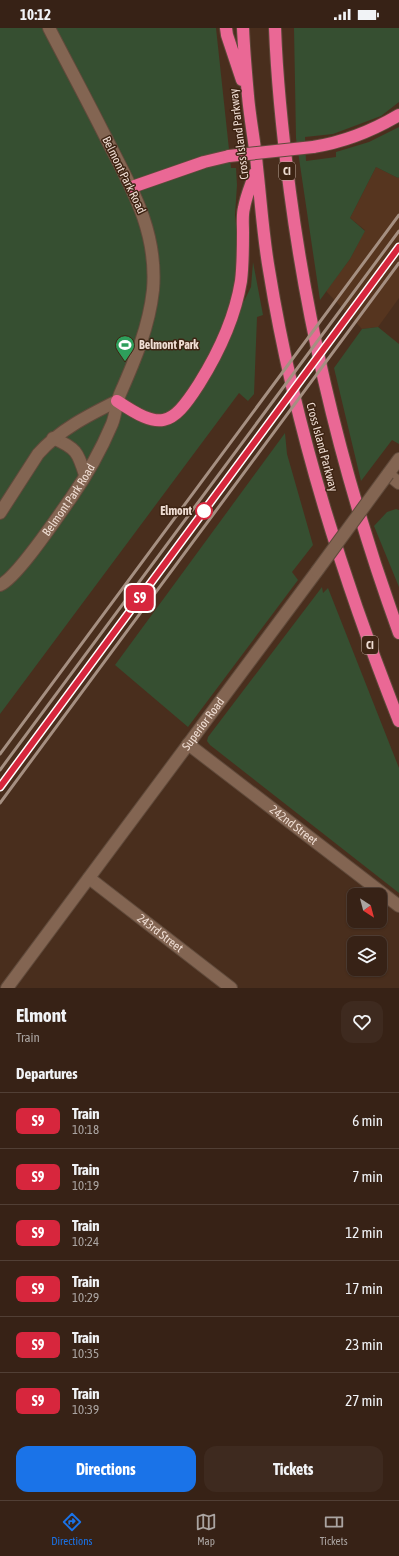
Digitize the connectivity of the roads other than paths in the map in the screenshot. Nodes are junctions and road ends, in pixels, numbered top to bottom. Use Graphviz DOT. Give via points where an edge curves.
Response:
graph roads {
  1 [pos="49,28"];
  2 [pos="226,28"];
  3 [pos="243,28"];
  4 [pos="276,28"];
  5 [pos="248,97"];
  6 [pos="399,115"];
  7 [pos="257,166"];
  8 [pos="132,187"];
  9 [pos="117,401"];
  10 [pos="53,438"];
  11 [pos="399,459"];
  12 [pos="388,474"];
  13 [pos="86,475"];
  14 [pos="399,483"];
  15 [pos="0,513"];
  16 [pos="0,585"];
  17 [pos="399,633"];
  18 [pos="399,721"];
  19 [pos="188,744"];
  20 [pos="89,878"];
  21 [pos="399,906"];
  22 [pos="7,988"];
  23 [pos="231,988"];
  1 -- 8 [label="street, Belmont Park Road"];
  2 -- 5 [label="highway"];
  3 -- 5 [label="highway, Cross Island Parkway / CI"];
  4 -- 17 [label="highway, Cross Island Parkway / CI" via="281,123 290,195 319,362 346,471"];
  5 -- 7 [label="highway, Cross Island Parkway / CI"];
  6 -- 8 [label="highway, bridge" via="347,140 314,147 229,156"];
  7 -- 9 [label="highway" via="243,209 241,280 236,305 207,370 186,404 164,421 147,419"];
  7 -- 18 [label="highway, Cross Island Parkway / CI" via="269,270 305,441 354,602"];
  8 -- 9 [label="street, Belmont Park Road" via="150,238 153,288 146,328"];
  9 -- 10 [label="street"];
  9 -- 13 [label="street, Belmont Park Road" via="112,422"];
  10 -- 13 [label="street" via="73,449 79,456"];
  10 -- 15 [label="street" via="38,454"];
  11 -- 12 [label="street, Superior Road"];
  12 -- 14 [label="street"];
  12 -- 19 [label="street, Superior Road, bridge"];
  13 -- 16 [label="street, Belmont Park Road" via="13,576"];
  19 -- 20 [label="street, Superior Road"];
  19 -- 21 [label="street, 242nd Street"];
  20 -- 22 [label="street, Superior Road"];
  20 -- 23 [label="street, 243rd Street"];
}
